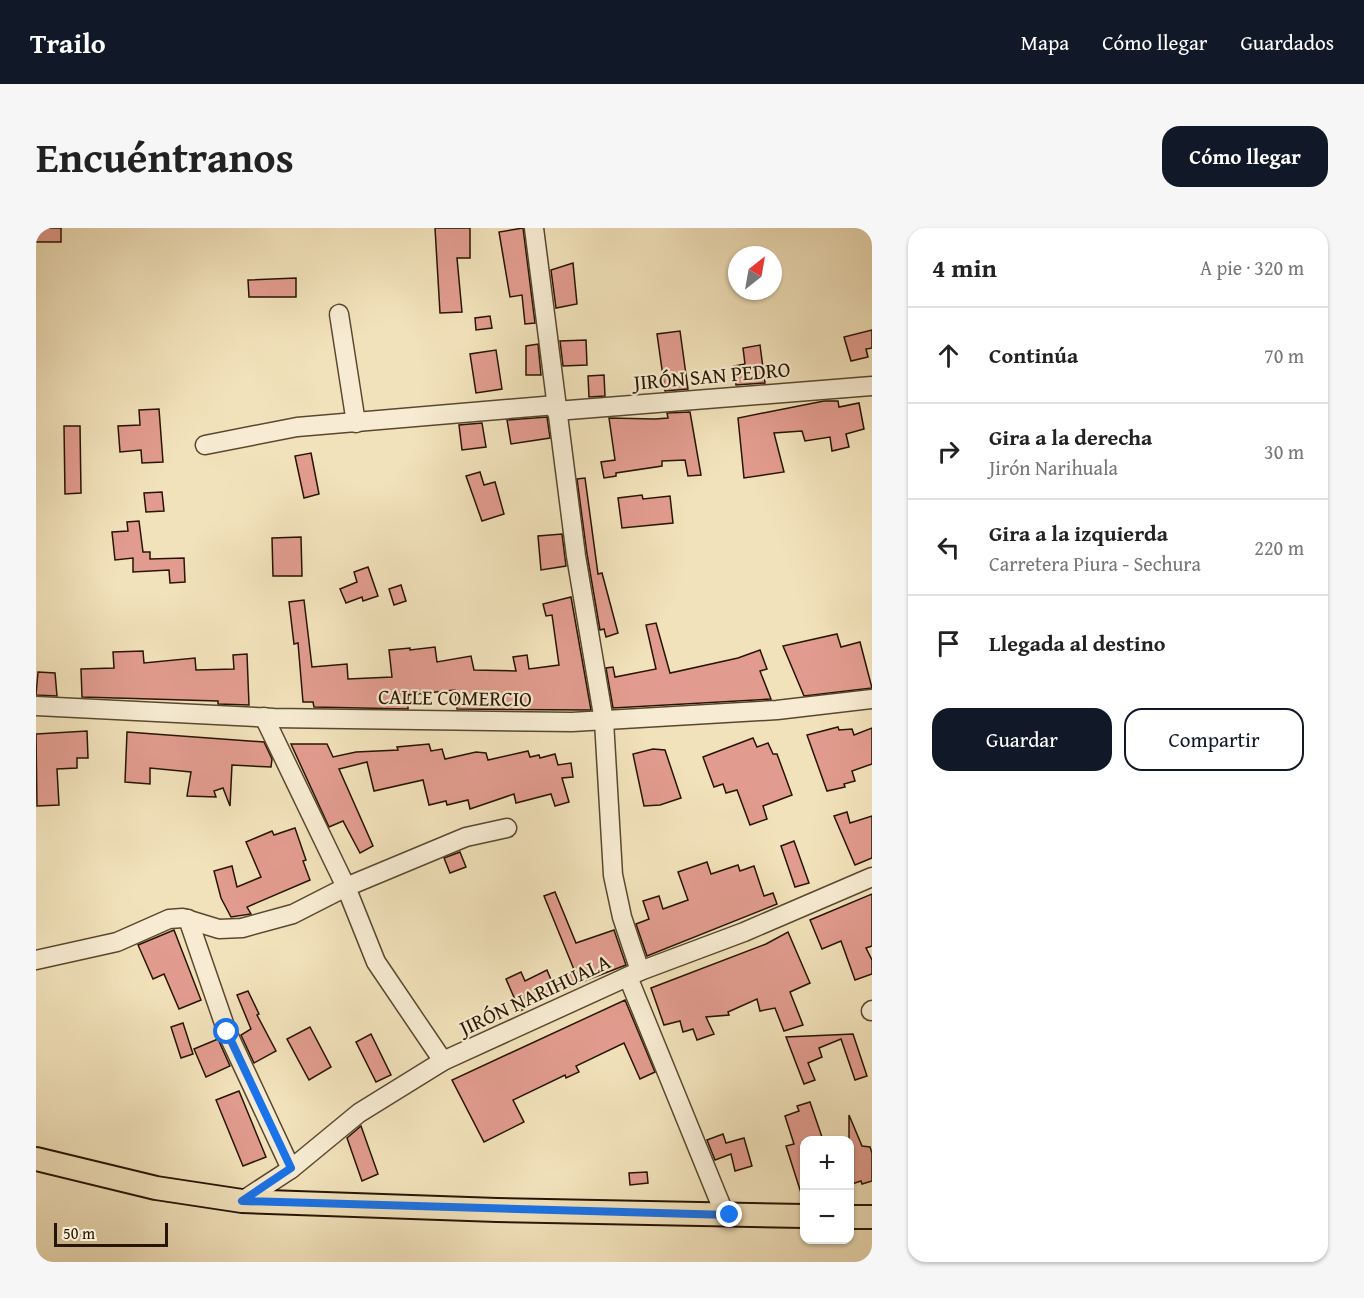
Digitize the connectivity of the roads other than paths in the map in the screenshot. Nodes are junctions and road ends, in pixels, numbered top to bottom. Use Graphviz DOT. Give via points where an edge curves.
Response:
graph roads {
  1 [pos="534,228"];
  2 [pos="339,314"];
  3 [pos="872,386"];
  4 [pos="556,408"];
  5 [pos="356,423"];
  6 [pos="205,445"];
  7 [pos="872,699"];
  8 [pos="36,706"];
  9 [pos="264,717"];
  10 [pos="604,721"];
  11 [pos="507,828"];
  12 [pos="872,877"];
  13 [pos="346,887"];
  14 [pos="188,919"];
  15 [pos="36,960"];
  16 [pos="634,974"];
  17 [pos="444,1061"];
  18 [pos="36,1159"];
  19 [pos="291,1168"];
  20 [pos="242,1201"];
  21 [pos="725,1215"];
  22 [pos="800,1216"];
  23 [pos="854,1217"];
  24 [pos="872,1218"];
  1 -- 4 [label="street"];
  2 -- 5 [label="street"];
  3 -- 4 [label="street, JIRÓN SAN PEDRO"];
  4 -- 5 [label="street, JIRÓN SAN PEDRO"];
  4 -- 10 [label="street"];
  5 -- 6 [label="street, JIRÓN SAN PEDRO" via="297,428"];
  7 -- 10 [label="street, CALLE COMERCIO"];
  8 -- 9 [label="street, CALLE COMERCIO"];
  9 -- 10 [label="street, CALLE COMERCIO"];
  9 -- 13 [label="street"];
  10 -- 16 [label="street" via="613,875"];
  11 -- 13 [label="street" via="466,837"];
  12 -- 16 [label="street, JIRÓN NARIHUALA"];
  13 -- 14 [label="street" via="293,914 242,928 219,929"];
  13 -- 17 [label="street" via="376,962"];
  14 -- 15 [label="street" via="169,919 117,942"];
  14 -- 19 [label="street" via="227,1032"];
  16 -- 17 [label="street, JIRÓN NARIHUALA"];
  16 -- 21 [label="street"];
  17 -- 19 [label="street, JIRÓN NARIHUALA" via="359,1113"];
  18 -- 20 [label="main road" via="156,1188"];
  19 -- 20 [label="street, JIRÓN NARIHUALA"];
  20 -- 21 [label="main road"];
  21 -- 22 [label="main road"];
  23 -- 24 [label="main road"];
}
